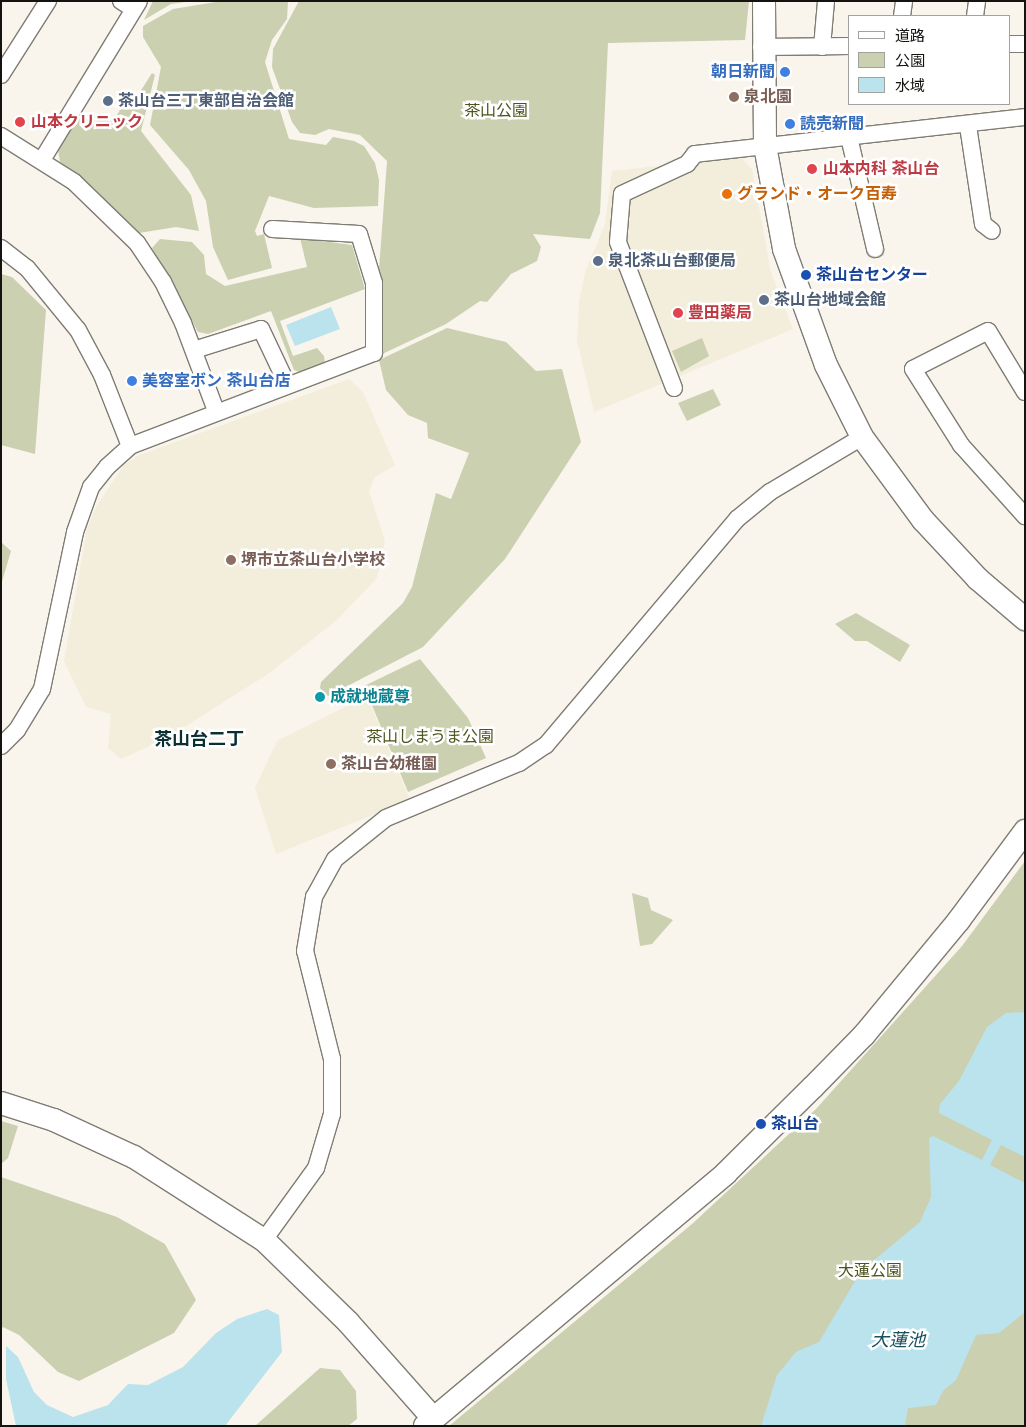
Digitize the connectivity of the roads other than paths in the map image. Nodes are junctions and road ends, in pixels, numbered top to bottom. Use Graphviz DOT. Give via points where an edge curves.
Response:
graph roads {
  1 [pos="48,1"];
  2 [pos="764,1"];
  3 [pos="826,1"];
  4 [pos="904,1"];
  5 [pos="977,1"];
  6 [pos="131,4"];
  7 [pos="902,15"];
  8 [pos="975,15"];
  9 [pos="1011,44"];
  10 [pos="1025,44"];
  11 [pos="822,46"];
  12 [pos="848,46"];
  13 [pos="761,47"];
  14 [pos="1,75"];
  15 [pos="1025,117"];
  16 [pos="968,126"];
  17 [pos="1,136"];
  18 [pos="849,137"];
  19 [pos="765,146"];
  20 [pos="42,160"];
  21 [pos="272,229"];
  22 [pos="992,231"];
  23 [pos="1,248"];
  24 [pos="875,249"];
  25 [pos="194,350"];
  26 [pos="287,384"];
  27 [pos="674,388"];
  28 [pos="1025,392"];
  29 [pos="216,411"];
  30 [pos="862,437"];
  31 [pos="130,446"];
  32 [pos="1025,516"];
  33 [pos="1025,619"];
  34 [pos="1,746"];
  35 [pos="1025,831"];
  36 [pos="1,1104"];
  37 [pos="264,1240"];
  38 [pos="429,1422"];
  1 -- 14 [label="street"];
  2 -- 13 [label="street"];
  3 -- 11 [label="street"];
  4 -- 7 [label="street"];
  5 -- 8 [label="street"];
  6 -- 20 [label="street"];
  9 -- 10 [label="street"];
  11 -- 12 [label="street"];
  11 -- 13 [label="street"];
  13 -- 19 [label="street"];
  15 -- 16 [label="street"];
  16 -- 18 [label="street"];
  16 -- 22 [label="street" via="983,224"];
  17 -- 20 [label="street"];
  18 -- 19 [label="street"];
  18 -- 24 [label="street"];
  19 -- 27 [label="street" via="695,154 687,164 628,190 619,200 618,242"];
  19 -- 30 [label="street" via="784,249 802,307"];
  20 -- 25 [label="street" via="110,214 136,243 163,282"];
  21 -- 26 [label="street" via="359,234 374,283 374,353"];
  23 -- 31 [label="street" via="40,283 78,330 102,375"];
  25 -- 26 [label="street" via="261,329"];
  25 -- 29 [label="street"];
  26 -- 29 [label="street"];
  28 -- 32 [label="street" via="988,331 913,370 961,445"];
  29 -- 31 [label="street"];
  30 -- 33 [label="street" via="923,520 978,579"];
  30 -- 37 [label="street" via="770,492 737,519 546,745 519,763 386,818 334,859 314,897 305,950 332,1059 332,1114 316,1168"];
  31 -- 34 [label="street" via="102,474 83,506 42,689 17,730"];
  35 -- 38 [label="street" via="940,943 814,1087 726,1173"];
  36 -- 37 [label="street" via="54,1120 134,1157"];
  37 -- 38 [label="street" via="335,1308"];
}
